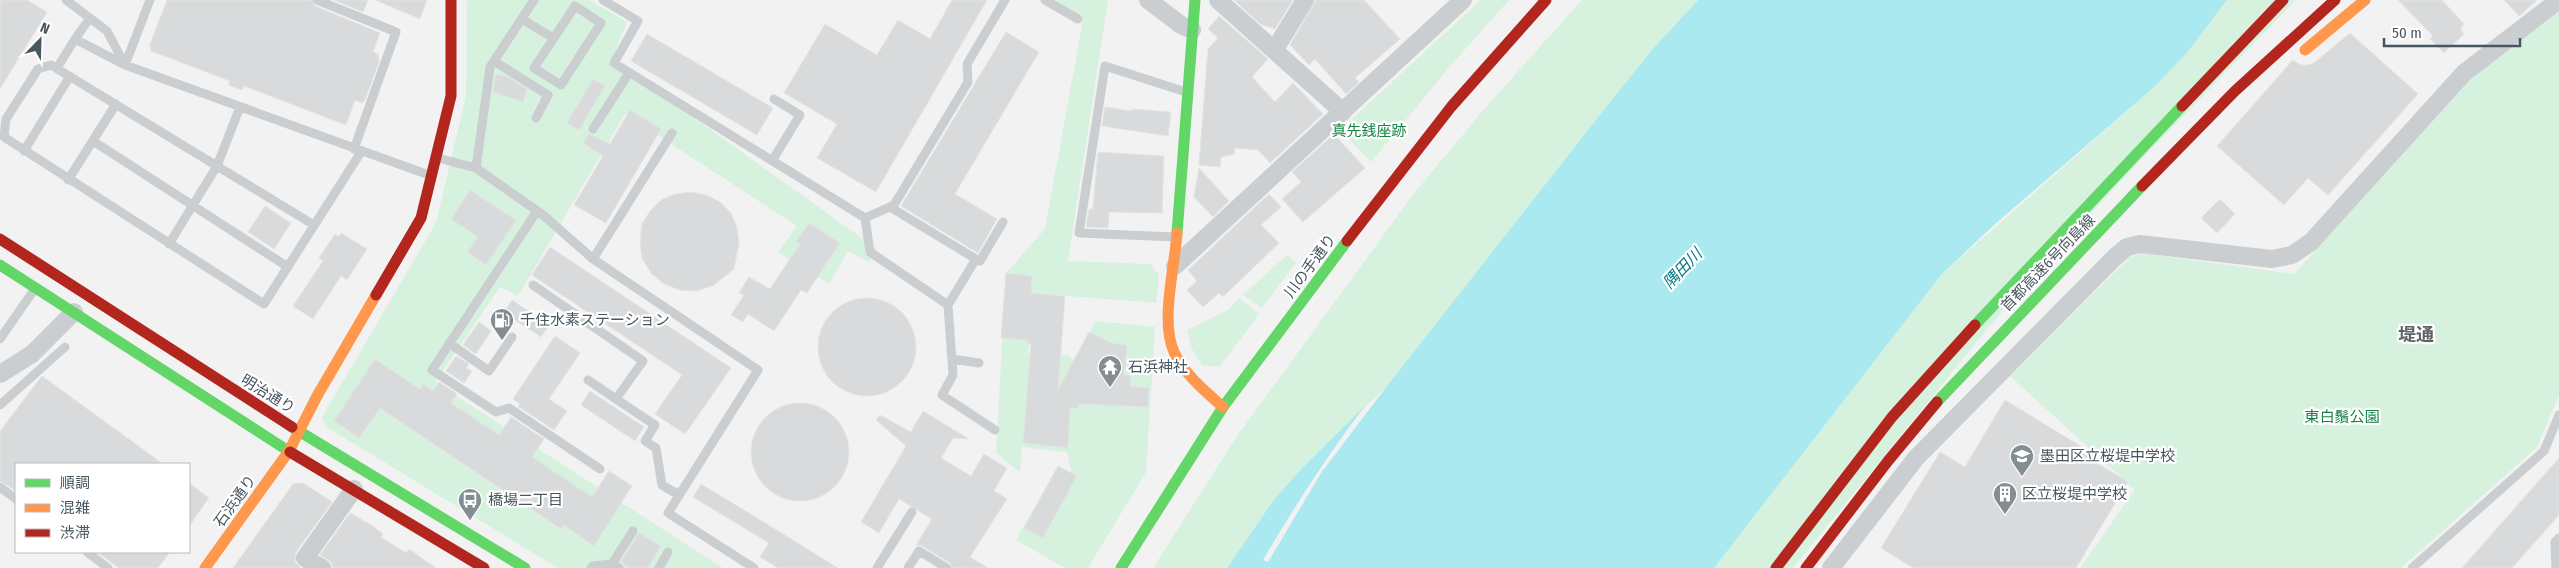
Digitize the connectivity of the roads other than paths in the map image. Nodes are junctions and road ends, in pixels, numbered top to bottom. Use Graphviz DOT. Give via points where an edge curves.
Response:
graph roads {
  1 [pos="66,0"];
  2 [pos="150,0"];
  3 [pos="317,0"];
  4 [pos="451,0"];
  5 [pos="534,0"];
  6 [pos="602,0"];
  7 [pos="1005,0"];
  8 [pos="1045,0"];
  9 [pos="1148,0"];
  10 [pos="1195,0"];
  11 [pos="1218,0"];
  12 [pos="1305,0"];
  13 [pos="1463,0"];
  14 [pos="1546,0"];
  15 [pos="2283,0"];
  16 [pos="2335,0"];
  17 [pos="2365,0"];
  18 [pos="2559,0"];
  19 [pos="2295,5"];
  20 [pos="90,18"];
  21 [pos="522,19"];
  22 [pos="1078,19"];
  23 [pos="1192,30"];
  24 [pos="553,38"];
  25 [pos="75,39"];
  26 [pos="1275,49"];
  27 [pos="2298,56"];
  28 [pos="494,61"];
  29 [pos="125,65"];
  30 [pos="57,68"];
  31 [pos="629,72"];
  32 [pos="70,76"];
  33 [pos="1188,93"];
  34 [pos="774,99"];
  35 [pos="116,104"];
  36 [pos="240,107"];
  37 [pos="1343,112"];
  38 [pos="536,118"];
  39 [pos="2219,125"];
  40 [pos="593,129"];
  41 [pos="672,133"];
  42 [pos="2150,138"];
  43 [pos="93,141"];
  44 [pos="358,150"];
  45 [pos="24,151"];
  46 [pos="436,157"];
  47 [pos="772,161"];
  48 [pos="217,166"];
  49 [pos="476,168"];
  50 [pos="432,175"];
  51 [pos="68,180"];
  52 [pos="193,206"];
  53 [pos="890,206"];
  54 [pos="538,211"];
  55 [pos="865,218"];
  56 [pos="1003,222"];
  57 [pos="314,225"];
  58 [pos="1177,237"];
  59 [pos="0,239"];
  60 [pos="169,244"];
  61 [pos="2115,257"];
  62 [pos="976,259"];
  63 [pos="594,260"];
  64 [pos="0,265"];
  65 [pos="1175,266"];
  66 [pos="288,267"];
  67 [pos="2052,283"];
  68 [pos="533,285"];
  69 [pos="35,287"];
  70 [pos="2076,296"];
  71 [pos="948,305"];
  72 [pos="74,312"];
  73 [pos="512,337"];
  74 [pos="0,339"];
  75 [pos="449,344"];
  76 [pos="65,347"];
  77 [pos="952,359"];
  78 [pos="979,364"];
  79 [pos="0,374"];
  80 [pos="588,380"];
  81 [pos="18,388"];
  82 [pos="0,397"];
  83 [pos="616,399"];
  84 [pos="0,405"];
  85 [pos="1223,407"];
  86 [pos="2559,415"];
  87 [pos="995,430"];
  88 [pos="299,431"];
  89 [pos="289,451"];
  90 [pos="600,469"];
  91 [pos="0,487"];
  92 [pos="354,489"];
  93 [pos="679,495"];
  94 [pos="15,499"];
  95 [pos="912,512"];
  96 [pos="633,531"];
  97 [pos="2559,538"];
  98 [pos="668,552"];
  99 [pos="88,553"];
  100 [pos="474,565"];
  101 [pos="616,566"];
  102 [pos="108,568"];
  103 [pos="205,568"];
  104 [pos="322,568"];
  105 [pos="525,568"];
  106 [pos="592,568"];
  107 [pos="659,568"];
  108 [pos="754,568"];
  109 [pos="877,568"];
  110 [pos="908,568"];
  111 [pos="947,568"];
  112 [pos="1121,568"];
  113 [pos="1776,568"];
  114 [pos="1806,568"];
  115 [pos="1831,568"];
  116 [pos="2412,568"];
  117 [pos="2556,568"];
  1 -- 20 [label="lane"];
  2 -- 29 [label="lane"];
  3 -- 44 [label="lane" via="396,32"];
  4 -- 46 [label="main road, 石浜通り" via="451,96"];
  5 -- 21 [label="lane"];
  6 -- 31 [label="lane" via="638,21 614,63"];
  7 -- 53 [label="lane" via="967,64 968,82 894,205"];
  8 -- 22 [label="lane"];
  9 -- 23 [label="street"];
  10 -- 23 [label="main road"];
  11 -- 26 [label="street"];
  12 -- 26 [label="street"];
  13 -- 37 [label="street"];
  14 -- 85 [label="main road, 川の手通り" via="1412,154"];
  15 -- 42 [label="main road, 首都高速6号向島線"];
  16 -- 67 [label="main road, 首都高速6号向島線" via="2169,157"];
  17 -- 27 [label="main road"];
  18 -- 61 [label="street" via="2464,73 2311,242 2292,255 2272,259 2140,244 2127,247"];
  19 -- 42 [label="main road"];
  20 -- 25 [label="lane"];
  20 -- 29 [label="lane" via="107,31"];
  21 -- 24 [label="lane"];
  21 -- 28 [label="lane"];
  23 -- 33 [label="main road"];
  24 -- 24 [label="lane" via="534,68 561,84 601,23 575,6"];
  25 -- 29 [label="lane"];
  25 -- 30 [label="lane"];
  26 -- 37 [label="street"];
  28 -- 38 [label="lane" via="548,95"];
  28 -- 49 [label="lane" via="490,67"];
  29 -- 36 [label="lane"];
  30 -- 32 [label="lane"];
  30 -- 45 [label="lane" via="51,65 38,69 6,118 4,137"];
  31 -- 40 [label="lane"];
  31 -- 47 [label="lane"];
  32 -- 35 [label="lane"];
  32 -- 45 [label="lane"];
  33 -- 58 [label="main road"];
  33 -- 58 [label="lane" via="1105,66 1079,233"];
  34 -- 47 [label="lane" via="800,115"];
  35 -- 43 [label="lane"];
  35 -- 48 [label="lane"];
  36 -- 44 [label="lane"];
  36 -- 48 [label="lane"];
  37 -- 65 [label="street"];
  39 -- 67 [label="main road" via="2176,162"];
  41 -- 63 [label="lane"];
  42 -- 113 [label="main road, 首都高速6号向島線" via="1892,417"];
  43 -- 51 [label="lane"];
  43 -- 52 [label="lane"];
  44 -- 50 [label="lane"];
  44 -- 57 [label="lane"];
  45 -- 51 [label="lane"];
  46 -- 49 [label="lane"];
  46 -- 50 [label="main road, 石浜通り"];
  47 -- 55 [label="lane"];
  48 -- 52 [label="lane"];
  48 -- 57 [label="lane"];
  49 -- 54 [label="lane"];
  50 -- 88 [label="main road, 石浜通り" via="422,218 316,396"];
  51 -- 60 [label="lane"];
  52 -- 60 [label="lane"];
  52 -- 66 [label="lane"];
  53 -- 55 [label="lane"];
  53 -- 62 [label="lane"];
  54 -- 63 [label="lane"];
  54 -- 75 [label="lane"];
  55 -- 71 [label="lane" via="870,252"];
  56 -- 62 [label="lane" via="980,261"];
  57 -- 66 [label="lane"];
  58 -- 65 [label="main road"];
  59 -- 88 [label="main road, 明治通り"];
  60 -- 66 [label="lane" via="264,304"];
  61 -- 70 [label="street"];
  61 -- 70 [label="street" via="2091,237 2072,235 2059,247 2058,259 2075,276"];
  62 -- 71 [label="lane"];
  63 -- 93 [label="lane" via="758,370"];
  64 -- 69 [label="main road"];
  65 -- 85 [label="main road" via="1168,322 1174,352 1199,386"];
  67 -- 114 [label="main road, 首都高速6号向島線" via="1916,426"];
  68 -- 83 [label="lane" via="643,361"];
  69 -- 72 [label="main road"];
  69 -- 74 [label="lane"];
  70 -- 115 [label="street" via="1916,458"];
  71 -- 77 [label="lane"];
  72 -- 79 [label="street" via="32,354"];
  72 -- 89 [label="main road"];
  73 -- 75 [label="lane" via="489,371"];
  75 -- 90 [label="lane" via="432,370 496,412 509,408"];
  76 -- 81 [label="lane"];
  77 -- 78 [label="lane"];
  77 -- 87 [label="lane" via="953,375 942,395"];
  80 -- 83 [label="lane"];
  81 -- 82 [label="lane"];
  81 -- 84 [label="lane"];
  83 -- 93 [label="lane" via="655,425 645,441 656,448 662,485"];
  85 -- 112 [label="main road, 川の手通り"];
  86 -- 116 [label="lane" via="2544,451"];
  88 -- 89 [label="main road, 石浜通り"];
  88 -- 105 [label="main road, 明治通り"];
  89 -- 92 [label="main road"];
  89 -- 103 [label="main road, 石浜通り"];
  91 -- 94 [label="lane"];
  92 -- 100 [label="main road"];
  92 -- 104 [label="street" via="305,558"];
  93 -- 108 [label="lane" via="668,513"];
  95 -- 109 [label="lane"];
  96 -- 101 [label="lane"];
  97 -- 117 [label="lane" via="2556,542"];
  98 -- 107 [label="lane"];
  99 -- 102 [label="lane"];
  101 -- 106 [label="lane"];
  110 -- 111 [label="lane" via="919,551"];
}
